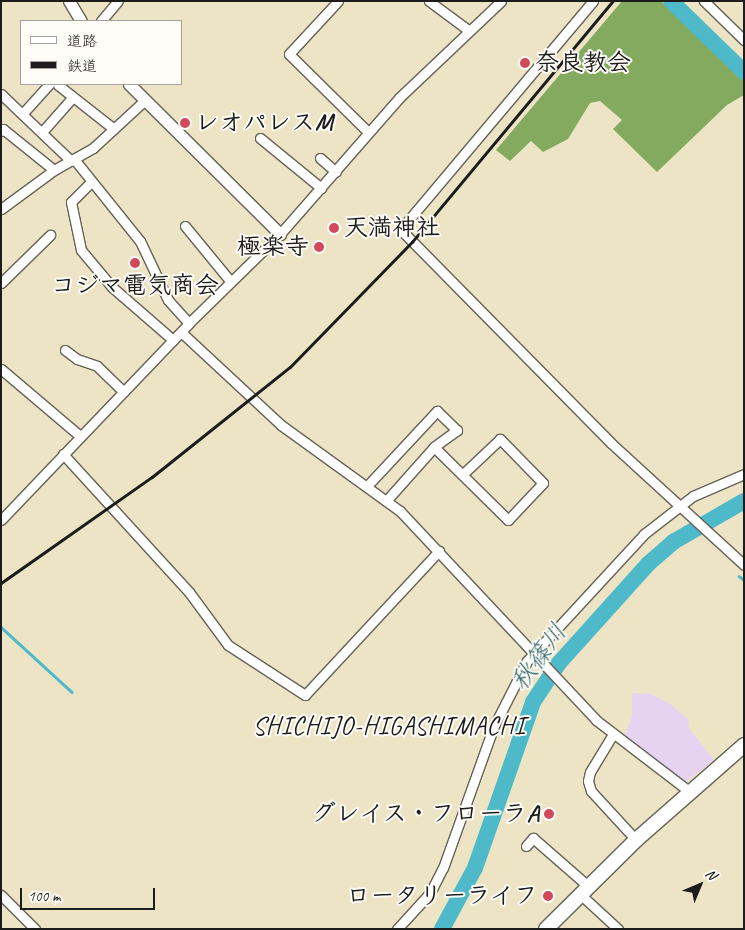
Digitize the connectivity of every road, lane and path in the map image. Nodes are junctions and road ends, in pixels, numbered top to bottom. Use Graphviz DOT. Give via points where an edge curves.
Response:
graph roads {
  1 [pos="69,1"];
  2 [pos="118,1"];
  3 [pos="338,1"];
  4 [pos="501,1"];
  5 [pos="593,1"];
  6 [pos="704,1"];
  7 [pos="431,2"];
  8 [pos="80,20"];
  9 [pos="102,20"];
  10 [pos="468,30"];
  11 [pos="744,40"];
  12 [pos="52,85"];
  13 [pos="54,85"];
  14 [pos="130,85"];
  15 [pos="1,94"];
  16 [pos="72,98"];
  17 [pos="144,100"];
  18 [pos="24,112"];
  19 [pos="114,129"];
  20 [pos="1,131"];
  21 [pos="42,132"];
  22 [pos="368,132"];
  23 [pos="260,138"];
  24 [pos="320,158"];
  25 [pos="72,160"];
  26 [pos="54,170"];
  27 [pos="336,172"];
  28 [pos="90,182"];
  29 [pos="320,188"];
  30 [pos="1,209"];
  31 [pos="185,226"];
  32 [pos="50,234"];
  33 [pos="280,234"];
  34 [pos="231,282"];
  35 [pos="1,283"];
  36 [pos="189,323"];
  37 [pos="181,332"];
  38 [pos="173,340"];
  39 [pos="65,350"];
  40 [pos="1,369"];
  41 [pos="124,392"];
  42 [pos="80,436"];
  43 [pos="434,447"];
  44 [pos="63,454"];
  45 [pos="463,474"];
  46 [pos="744,474"];
  47 [pos="367,486"];
  48 [pos="386,500"];
  49 [pos="679,507"];
  50 [pos="1,520"];
  51 [pos="439,551"];
  52 [pos="744,565"];
  53 [pos="537,657"];
  54 [pos="612,734"];
  55 [pos="744,745"];
  56 [pos="689,791"];
  57 [pos="636,840"];
  58 [pos="526,846"];
  59 [pos="584,890"];
  60 [pos="1,895"];
  61 [pos="35,929"];
  62 [pos="397,929"];
  63 [pos="546,929"];
  64 [pos="618,929"];
  1 -- 8 [label="street"];
  2 -- 9 [label="street"];
  3 -- 22 [label="street" via="289,54"];
  4 -- 10 [label="street"];
  5 -- 49 [label="street" via="403,227 403,232 611,443"];
  6 -- 11 [label="street"];
  7 -- 10 [label="street"];
  10 -- 22 [label="street"];
  12 -- 18 [label="street"];
  13 -- 16 [label="street"];
  14 -- 17 [label="street"];
  15 -- 18 [label="street"];
  16 -- 19 [label="street" via="87,111 94,111"];
  16 -- 21 [label="street"];
  17 -- 19 [label="street"];
  17 -- 33 [label="street"];
  18 -- 21 [label="street"];
  19 -- 25 [label="street" via="93,148"];
  20 -- 26 [label="street" via="3,129"];
  21 -- 25 [label="street"];
  22 -- 27 [label="street"];
  23 -- 29 [label="street"];
  24 -- 27 [label="street"];
  25 -- 26 [label="street"];
  25 -- 28 [label="street"];
  26 -- 30 [label="street"];
  27 -- 29 [label="street"];
  28 -- 36 [label="street" via="140,241 168,300"];
  28 -- 38 [label="street" via="71,202 80,250 123,298"];
  29 -- 33 [label="street"];
  31 -- 34 [label="street"];
  32 -- 35 [label="street"];
  33 -- 34 [label="street"];
  34 -- 36 [label="street"];
  36 -- 37 [label="street"];
  37 -- 38 [label="street"];
  37 -- 47 [label="street" via="281,425"];
  38 -- 41 [label="street"];
  39 -- 41 [label="street" via="77,359 97,366"];
  40 -- 42 [label="street"];
  41 -- 42 [label="street"];
  42 -- 44 [label="street"];
  43 -- 45 [label="street"];
  43 -- 47 [label="street" via="457,430 437,411"];
  43 -- 48 [label="street"];
  44 -- 50 [label="street"];
  44 -- 51 [label="street" via="189,592 228,645 306,695"];
  45 -- 45 [label="street" via="508,520 543,483 500,439"];
  46 -- 49 [label="street"];
  47 -- 48 [label="street"];
  48 -- 51 [label="street"];
  49 -- 52 [label="street"];
  49 -- 53 [label="street" via="644,534"];
  51 -- 53 [label="street"];
  53 -- 54 [label="street"];
  53 -- 62 [label="street" via="514,684 493,728 443,868 430,893"];
  54 -- 56 [label="street"];
  54 -- 57 [label="street" via="588,781 591,791"];
  55 -- 56 [label="main road"];
  56 -- 57 [label="main road"];
  57 -- 59 [label="main road"];
  58 -- 59 [label="street" via="534,834"];
  59 -- 63 [label="main road"];
  59 -- 64 [label="street"];
  60 -- 61 [label="street"];
}
